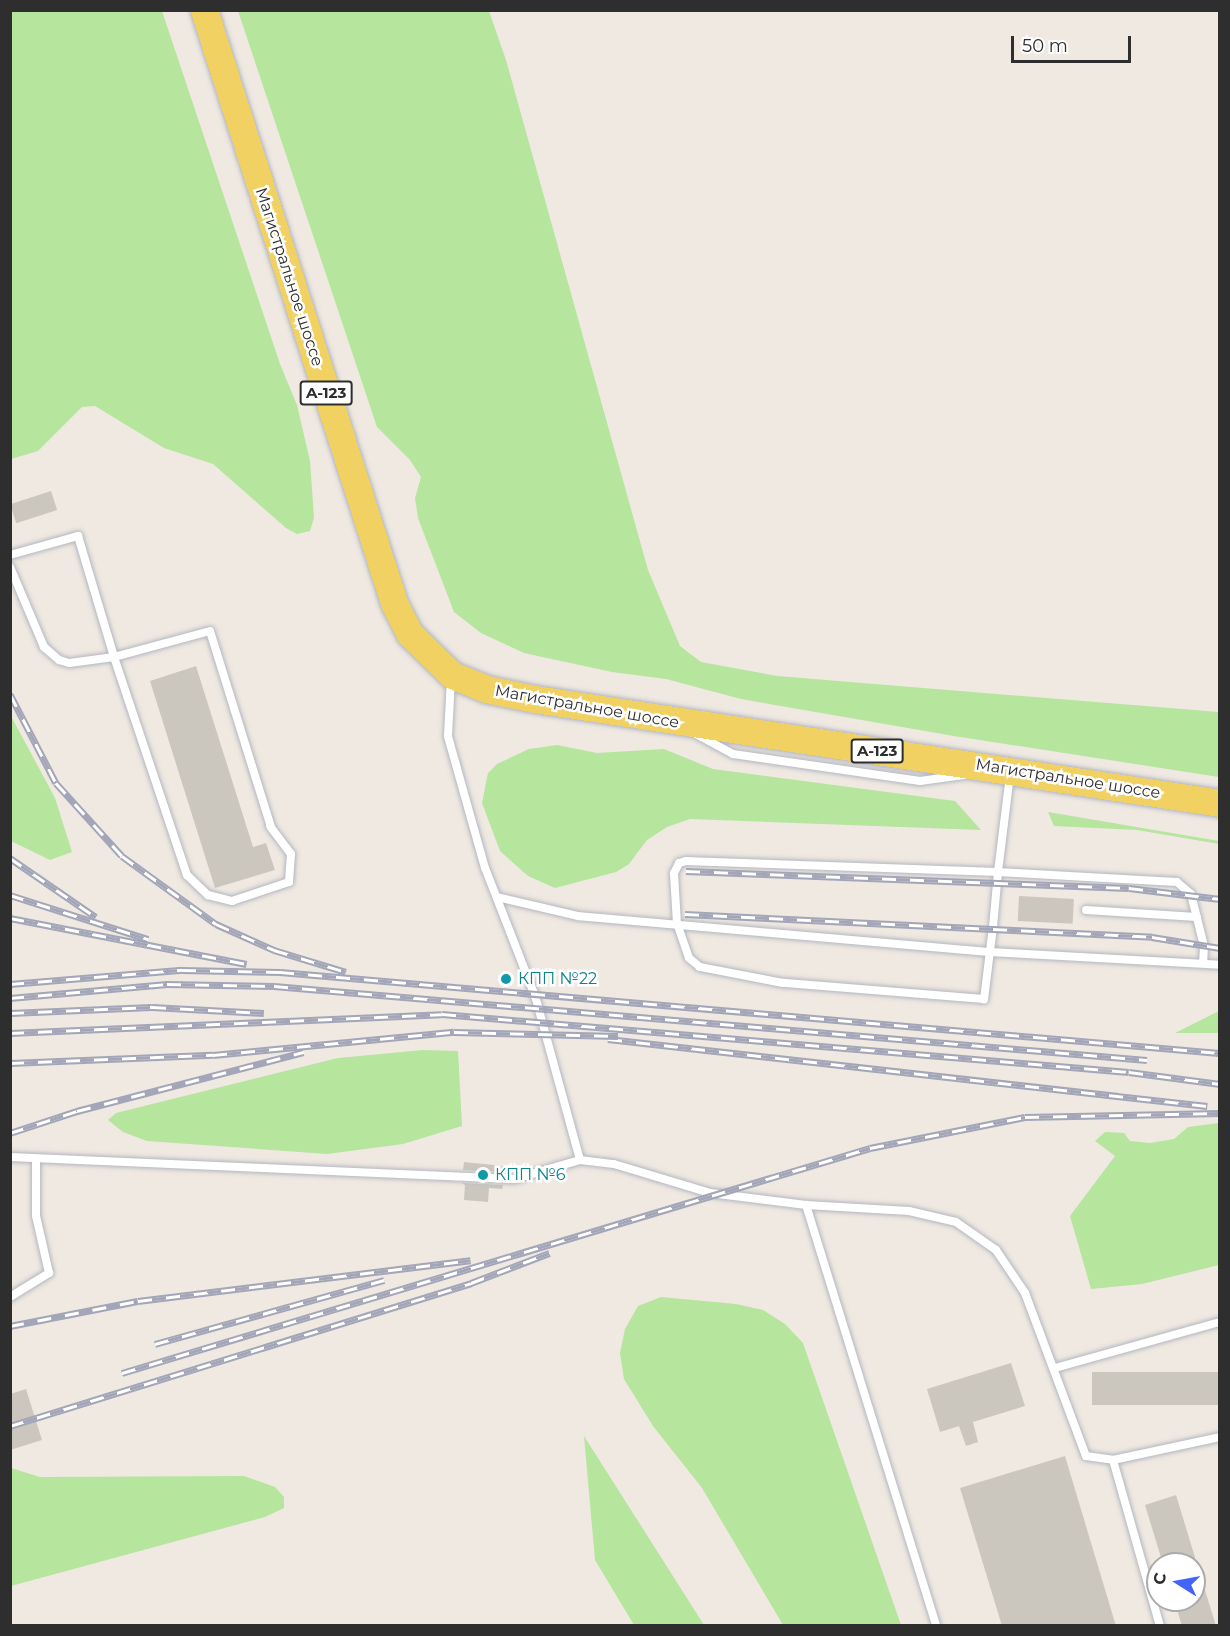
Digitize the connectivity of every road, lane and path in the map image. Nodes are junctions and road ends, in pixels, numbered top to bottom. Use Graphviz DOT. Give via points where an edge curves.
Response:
graph roads {
  1 [pos="204,10"];
  2 [pos="10,555"];
  3 [pos="10,567"];
  4 [pos="114,657"];
  5 [pos="452,675"];
  6 [pos="1010,769"];
  7 [pos="1220,803"];
  8 [pos="998,872"];
  9 [pos="497,897"];
  10 [pos="1086,909"];
  11 [pos="1197,917"];
  12 [pos="677,924"];
  13 [pos="990,952"];
  14 [pos="1203,963"];
  15 [pos="1220,964"];
  16 [pos="10,1157"];
  17 [pos="36,1159"];
  18 [pos="580,1160"];
  19 [pos="806,1205"];
  20 [pos="10,1297"];
  21 [pos="1220,1322"];
  22 [pos="1055,1368"];
  23 [pos="1220,1437"];
  24 [pos="1113,1460"];
  25 [pos="936,1626"];
  26 [pos="1160,1626"];
  1 -- 5 [label="main road, Магистральное шоссе / А-123" via="394,603 409,633"];
  2 -- 4 [label="lane" via="78,536"];
  3 -- 4 [label="lane" via="51,655 69,663"];
  4 -- 4 [label="lane" via="210,631 271,827 291,854 289,882 232,901 208,895 187,875"];
  5 -- 6 [label="main road, Магистральное шоссе / А-123" via="496,691 674,722"];
  5 -- 9 [label="lane" via="448,736"];
  6 -- 7 [label="main road, Магистральное шоссе / А-123"];
  6 -- 8 [label="lane"];
  8 -- 11 [label="lane" via="1177,882 1188,888"];
  8 -- 12 [label="lane" via="686,861 675,867 674,873"];
  8 -- 13 [label="lane"];
  9 -- 12 [label="lane" via="578,916"];
  9 -- 18 [label="lane" via="535,996"];
  10 -- 11 [label="lane"];
  11 -- 14 [label="lane"];
  12 -- 13 [label="lane"];
  12 -- 13 [label="lane" via="689,958 700,967 805,985 984,999"];
  13 -- 14 [label="lane"];
  14 -- 15 [label="lane"];
  16 -- 17 [label="lane"];
  17 -- 18 [label="lane" via="515,1179"];
  17 -- 20 [label="lane" via="36,1216 49,1273"];
  18 -- 19 [label="lane" via="614,1164 710,1193"];
  19 -- 22 [label="lane" via="909,1211 935,1215 972,1230 996,1250 1016,1278 1036,1315"];
  19 -- 25 [label="lane"];
  21 -- 22 [label="lane"];
  22 -- 24 [label="lane" via="1082,1450 1092,1458"];
  23 -- 24 [label="lane"];
  24 -- 26 [label="lane"];
}
